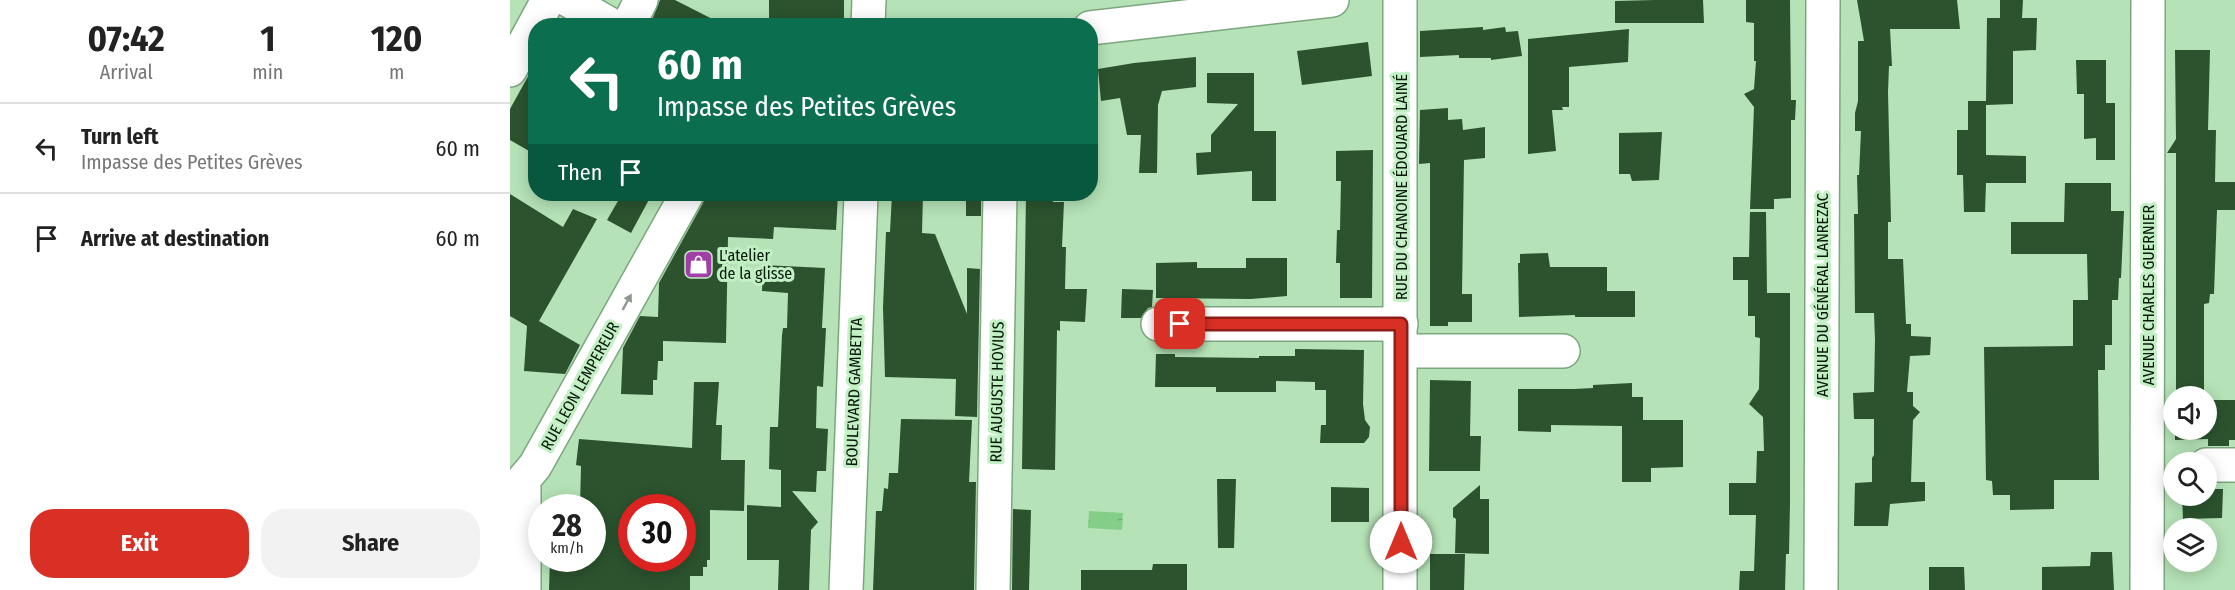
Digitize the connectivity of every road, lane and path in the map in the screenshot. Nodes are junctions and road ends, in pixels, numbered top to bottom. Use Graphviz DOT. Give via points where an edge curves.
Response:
graph roads {
  1 [pos="548,0"];
  2 [pos="568,0"];
  3 [pos="641,0"];
  4 [pos="869,0"];
  5 [pos="1332,0"];
  6 [pos="1400,0"];
  7 [pos="1823,0"];
  8 [pos="2148,0"];
  9 [pos="1205,7"];
  10 [pos="538,18"];
  11 [pos="599,18"];
  12 [pos="632,18"];
  13 [pos="868,18"];
  14 [pos="1098,27"];
  15 [pos="528,36"];
  16 [pos="510,69"];
  17 [pos="683,201"];
  18 [pos="861,201"];
  19 [pos="1000,201"];
  20 [pos="1158,324"];
  21 [pos="1401,338"];
  22 [pos="1563,351"];
  23 [pos="2217,465"];
  24 [pos="2235,465"];
  25 [pos="2160,466"];
  26 [pos="517,479"];
  27 [pos="524,590"];
  28 [pos="846,590"];
  29 [pos="993,590"];
  30 [pos="1400,590"];
  31 [pos="1821,590"];
  32 [pos="2147,590"];
  1 -- 10 [label="street"];
  2 -- 11 [label="street"];
  3 -- 12 [label="street"];
  4 -- 13 [label="street"];
  5 -- 9 [label="street"];
  6 -- 21 [label="street, RUE DU CHANOINE ÉDOUARD LAINÉ"];
  7 -- 31 [label="street, AVENUE DU GÉNÉRAL LANREZAC"];
  8 -- 25 [label="street, AVENUE CHARLES GUERNIER"];
  9 -- 14 [label="street"];
  15 -- 16 [label="street"];
  26 -- 17 [label="street, RUE LEON LEMPEREUR, one-way" via="535,466"];
  18 -- 28 [label="street, BOULEVARD GAMBETTA"];
  19 -- 29 [label="street, RUE AUGUSTE HOVIUS"];
  20 -- 21 [label="street"];
  21 -- 22 [label="street"];
  21 -- 30 [label="street, RUE DU CHANOINE ÉDOUARD LAINÉ"];
  23 -- 24 [label="street"];
  25 -- 32 [label="street, AVENUE CHARLES GUERNIER"];
  26 -- 27 [label="street, RUE LEON LEMPEREUR"];
}
